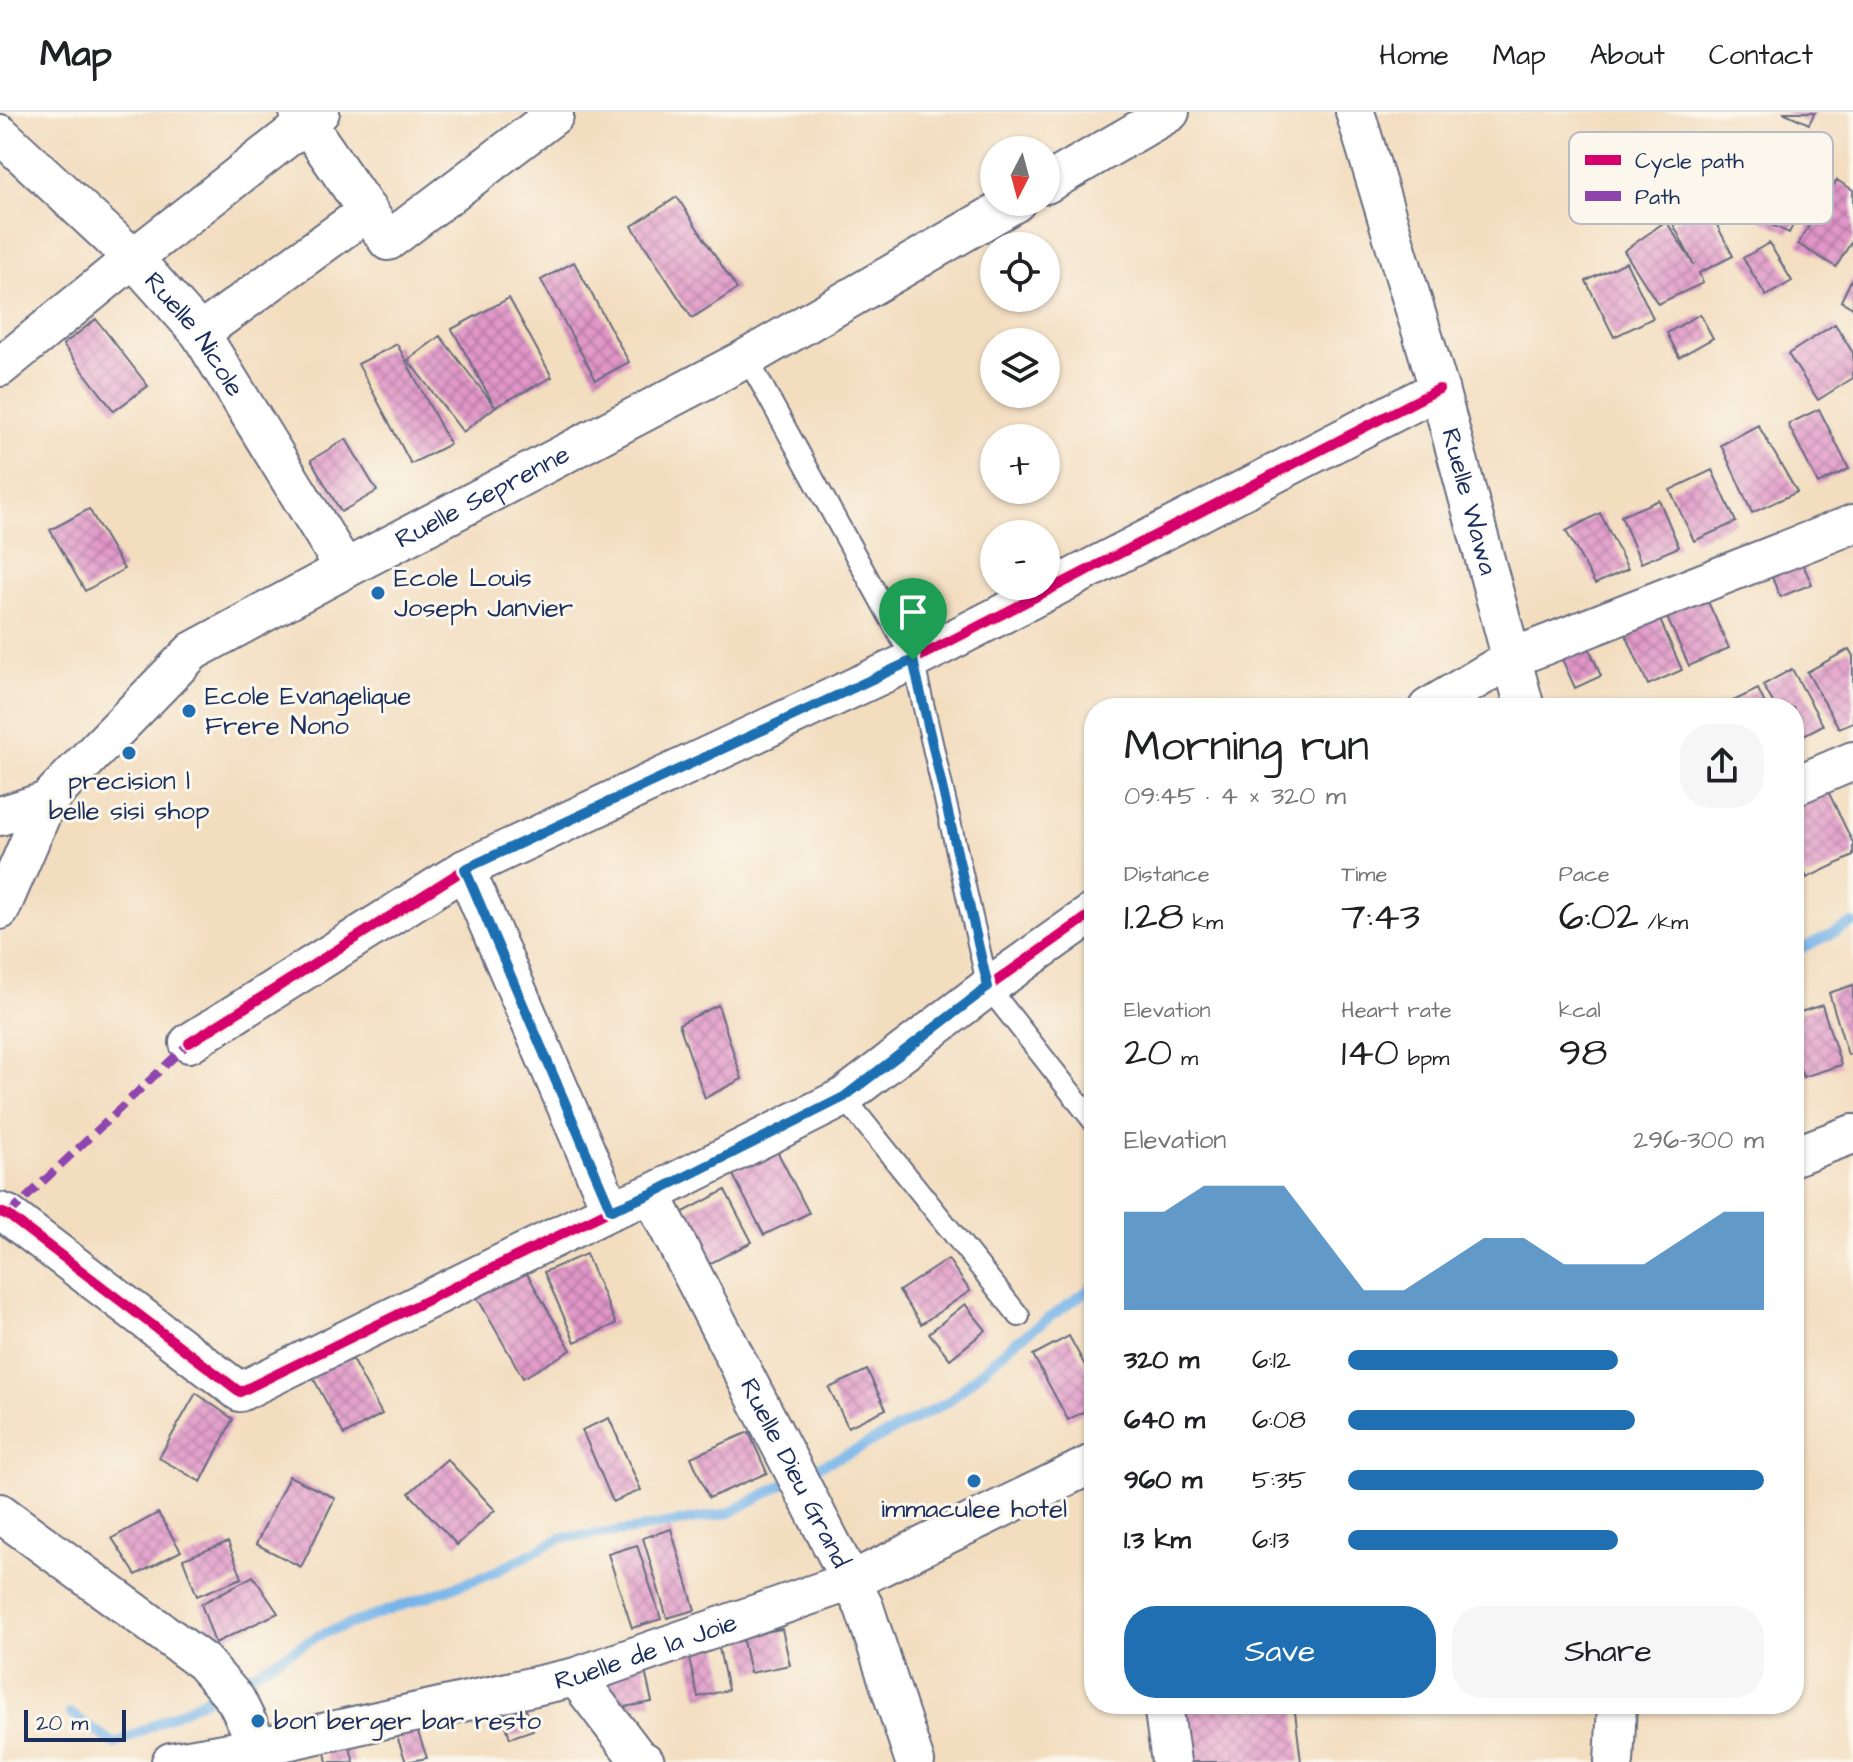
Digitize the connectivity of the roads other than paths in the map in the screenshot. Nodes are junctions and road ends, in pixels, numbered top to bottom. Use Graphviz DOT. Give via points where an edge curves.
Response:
graph roads {
  1 [pos="552,112"];
  2 [pos="1170,112"];
  3 [pos="1355,112"];
  4 [pos="308,115"];
  5 [pos="0,134"];
  6 [pos="1060,176"];
  7 [pos="368,211"];
  8 [pos="992,216"];
  9 [pos="133,258"];
  10 [pos="200,333"];
  11 [pos="747,358"];
  12 [pos="0,367"];
  13 [pos="1439,389"];
  14 [pos="1853,524"];
  15 [pos="345,569"];
  16 [pos="1512,658"];
  17 [pos="913,660"];
  18 [pos="1445,698"];
  19 [pos="1522,698"];
  20 [pos="1853,761"];
  21 [pos="1804,782"];
  22 [pos="47,801"];
  23 [pos="0,816"];
  24 [pos="465,869"];
  25 [pos="0,910"];
  26 [pos="1084,919"];
  27 [pos="988,987"];
  28 [pos="189,1043"];
  29 [pos="844,1097"];
  30 [pos="1084,1109"];
  31 [pos="1853,1134"];
  32 [pos="1804,1152"];
  33 [pos="651,1194"];
  34 [pos="611,1210"];
  35 [pos="0,1212"];
  36 [pos="1019,1316"];
  37 [pos="1084,1468"];
  38 [pos="0,1513"];
  39 [pos="851,1581"];
  40 [pos="576,1677"];
  41 [pos="1164,1714"];
  42 [pos="1616,1714"];
  43 [pos="259,1747"];
  44 [pos="631,1760"];
  45 [pos="171,1762"];
  46 [pos="915,1762"];
  47 [pos="1171,1762"];
  48 [pos="1614,1762"];
  1 -- 7 [label="street" via="388,241"];
  2 -- 6 [label="street"];
  3 -- 13 [label="street, Ruelle Wawa"];
  4 -- 7 [label="street"];
  4 -- 9 [label="street"];
  5 -- 9 [label="street, Ruelle Nicole"];
  7 -- 10 [label="street"];
  8 -- 11 [label="street, Ruelle Seprenne"];
  9 -- 10 [label="street, Ruelle Nicole"];
  9 -- 12 [label="street"];
  10 -- 15 [label="street, Ruelle Nicole"];
  11 -- 15 [label="street, Ruelle Seprenne"];
  11 -- 17 [label="lane"];
  13 -- 16 [label="street, Ruelle Wawa"];
  13 -- 17 [label="street"];
  14 -- 16 [label="street"];
  15 -- 22 [label="street, Ruelle Seprenne" via="193,651"];
  16 -- 18 [label="street"];
  16 -- 19 [label="street, Ruelle Wawa"];
  17 -- 24 [label="street"];
  17 -- 27 [label="lane"];
  20 -- 21 [label="street"];
  22 -- 23 [label="street"];
  22 -- 25 [label="street, Ruelle Seprenne"];
  24 -- 28 [label="street"];
  24 -- 34 [label="street"];
  26 -- 27 [label="street"];
  27 -- 29 [label="street"];
  27 -- 30 [label="lane"];
  29 -- 33 [label="street"];
  29 -- 36 [label="lane"];
  31 -- 32 [label="street"];
  33 -- 34 [label="street"];
  33 -- 39 [label="street, Ruelle Dieu Grand"];
  34 -- 35 [label="street" via="240,1392"];
  37 -- 39 [label="street, Ruelle de la Joie"];
  38 -- 43 [label="street" via="203,1662 236,1700"];
  39 -- 40 [label="street, Ruelle de la Joie"];
  39 -- 46 [label="street, Ruelle Dieu Grand"];
  40 -- 43 [label="street, Ruelle de la Joie"];
  40 -- 44 [label="street"];
  41 -- 47 [label="street"];
  42 -- 48 [label="street"];
  43 -- 45 [label="street, Ruelle de la Joie"];
}
